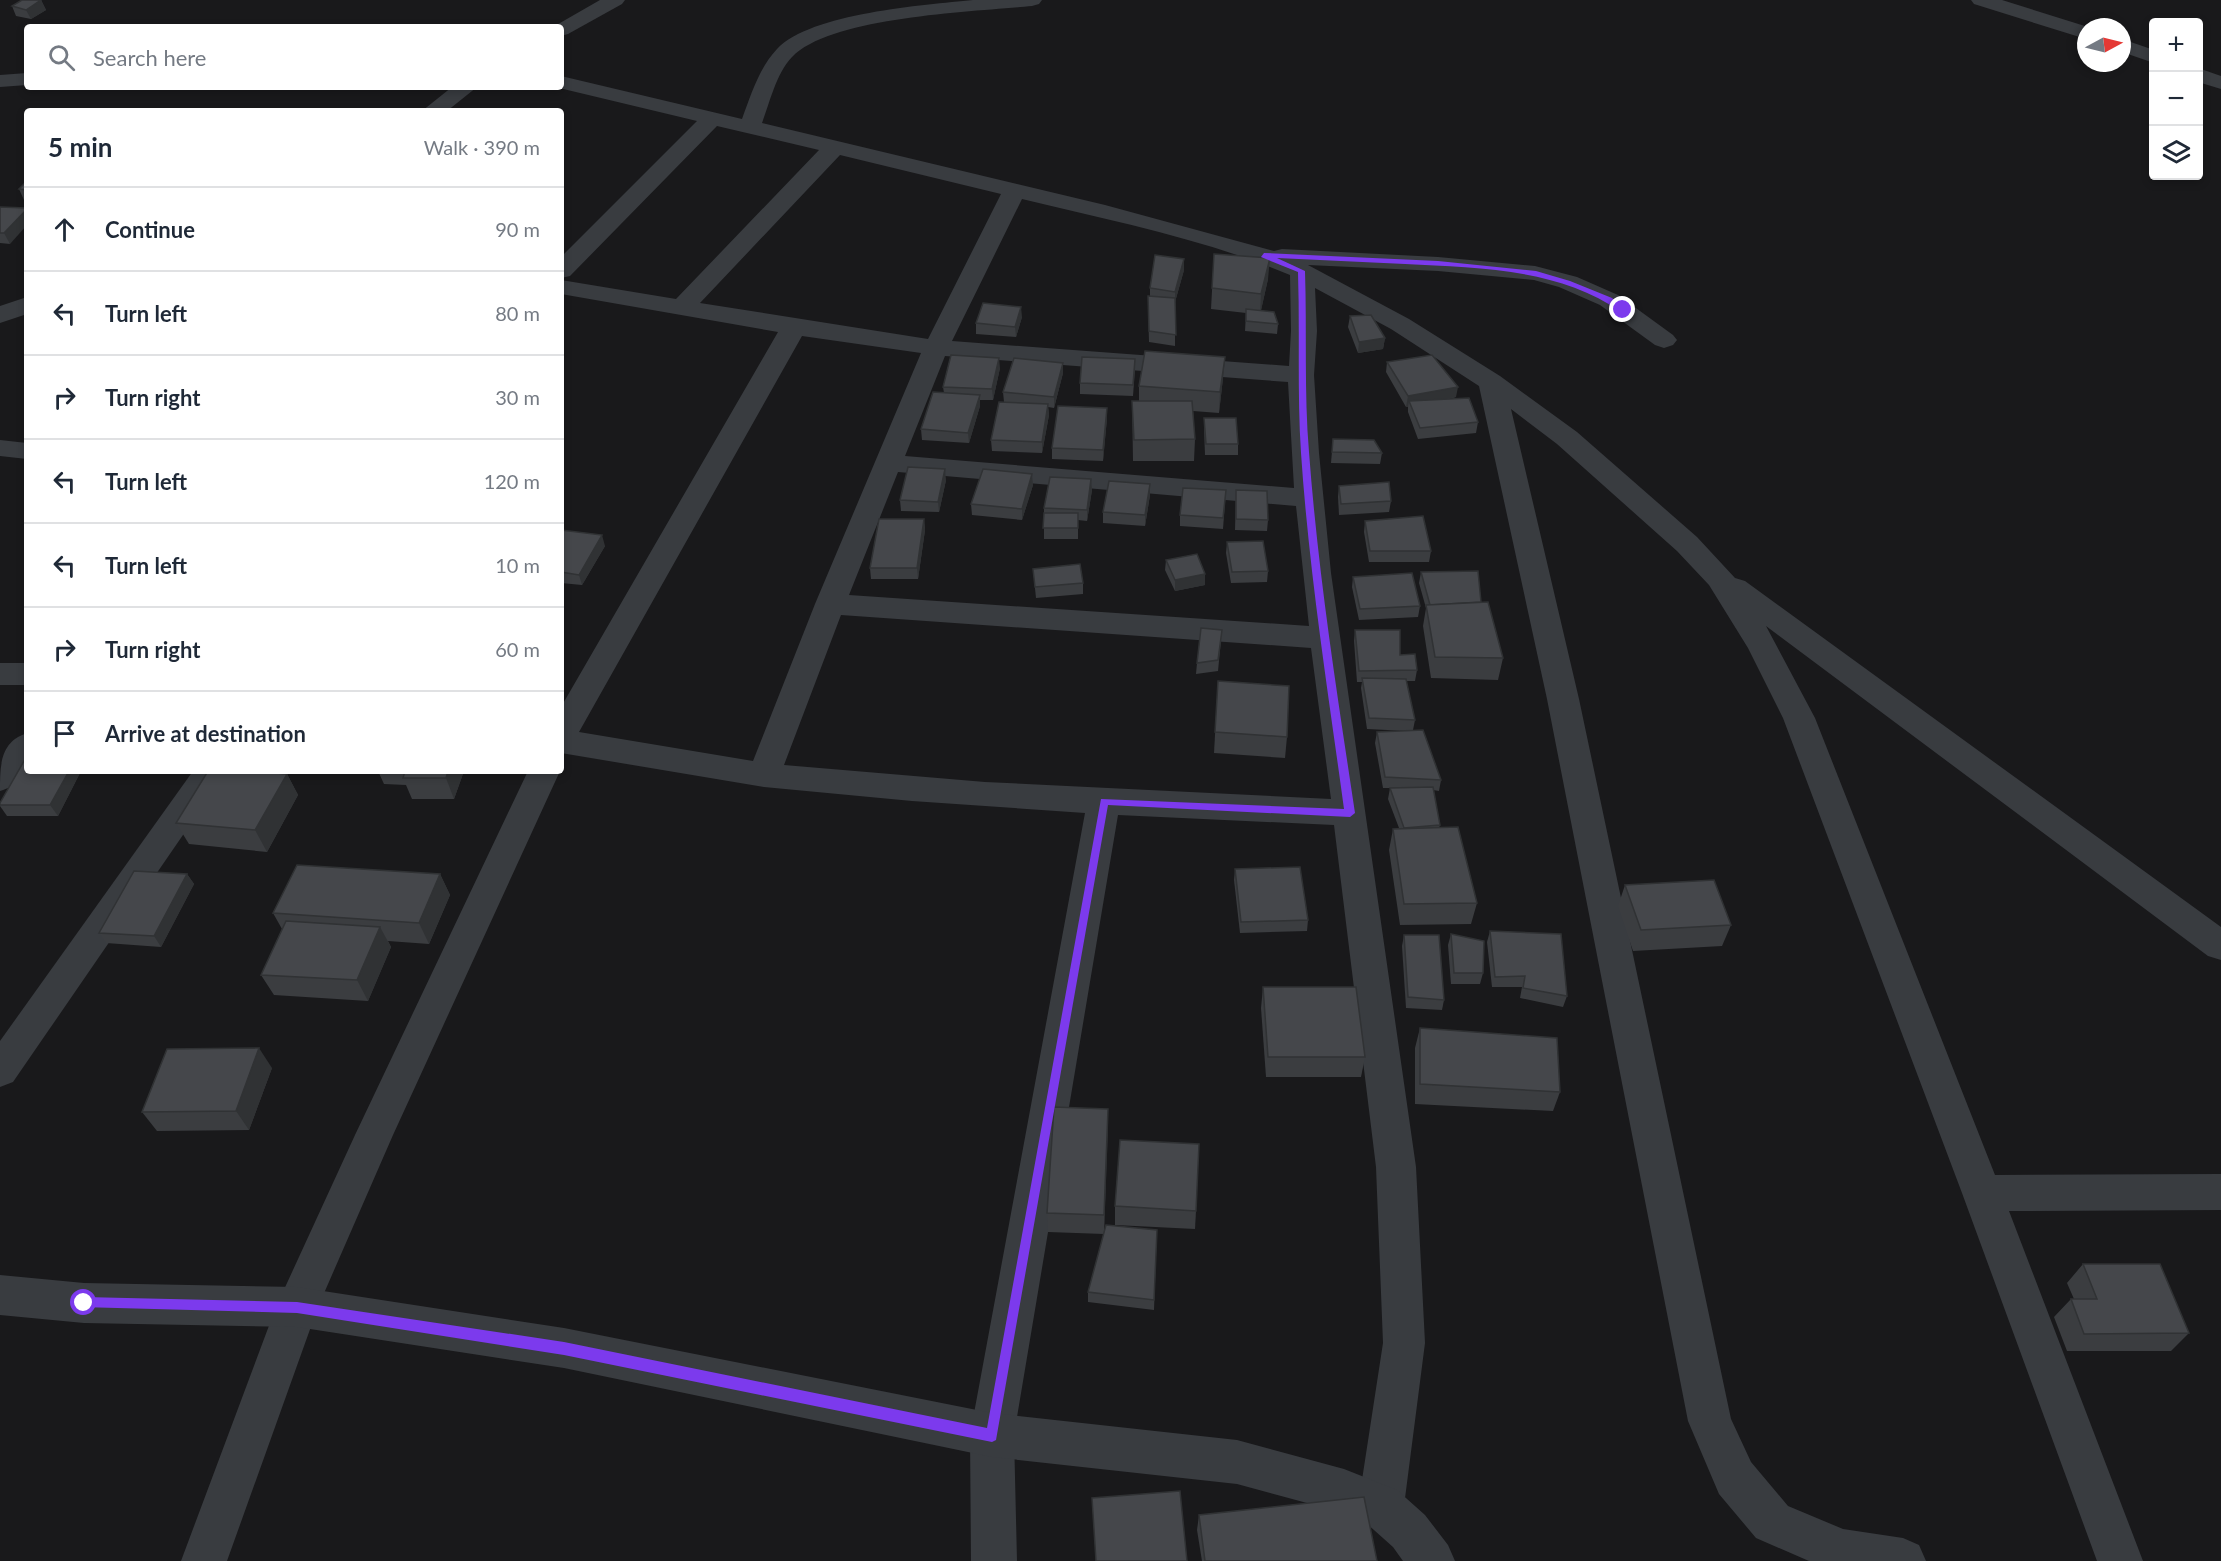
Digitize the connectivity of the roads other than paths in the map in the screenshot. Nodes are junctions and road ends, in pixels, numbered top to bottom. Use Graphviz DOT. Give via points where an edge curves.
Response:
graph roads {
  1 [pos="615,0"];
  2 [pos="1032,0"];
  3 [pos="1981,0"];
  4 [pos="564,28"];
  5 [pos="2077,30"];
  6 [pos="2131,48"];
  7 [pos="2149,55"];
  8 [pos="2203,75"];
  9 [pos="24,80"];
  10 [pos="0,81"];
  11 [pos="2221,82"];
  12 [pos="564,83"];
  13 [pos="462,90"];
  14 [pos="437,108"];
  15 [pos="713,117"];
  16 [pos="750,126"];
  17 [pos="835,147"];
  18 [pos="1015,190"];
  19 [pos="1264,255"];
  20 [pos="564,269"];
  21 [pos="1302,271"];
  22 [pos="564,287"];
  23 [pos="0,290"];
  24 [pos="24,299"];
  25 [pos="24,306"];
  26 [pos="683,307"];
  27 [pos="0,315"];
  28 [pos="794,327"];
  29 [pos="1664,339"];
  30 [pos="936,348"];
  31 [pos="1301,375"];
  32 [pos="1491,382"];
  33 [pos="0,448"];
  34 [pos="24,451"];
  35 [pos="888,463"];
  36 [pos="1309,498"];
  37 [pos="1720,578"];
  38 [pos="830,604"];
  39 [pos="1325,638"];
  40 [pos="0,674"];
  41 [pos="24,674"];
  42 [pos="564,730"];
  43 [pos="564,742"];
  44 [pos="24,748"];
  45 [pos="209,774"];
  46 [pos="543,774"];
  47 [pos="764,775"];
  48 [pos="0,779"];
  49 [pos="1104,801"];
  50 [pos="1350,813"];
  51 [pos="2221,946"];
  52 [pos="0,1071"];
  53 [pos="1983,1192"];
  54 [pos="2221,1192"];
  55 [pos="0,1295"];
  56 [pos="297,1307"];
  57 [pos="992,1435"];
  58 [pos="1381,1506"];
  59 [pos="204,1561"];
  60 [pos="994,1561"];
  61 [pos="1432,1561"];
  62 [pos="1903,1561"];
  63 [pos="2120,1561"];
  1 -- 4 [label="street"];
  2 -- 16 [label="street" via="872,19 837,26 807,38 787,51 775,68"];
  3 -- 5 [label="street"];
  6 -- 7 [label="street"];
  8 -- 11 [label="street"];
  9 -- 10 [label="street"];
  12 -- 15 [label="street"];
  13 -- 14 [label="street"];
  15 -- 16 [label="street"];
  15 -- 20 [label="street"];
  16 -- 17 [label="street"];
  17 -- 18 [label="street"];
  17 -- 26 [label="street"];
  18 -- 19 [label="street"];
  18 -- 30 [label="street"];
  19 -- 21 [label="street"];
  19 -- 29 [label="street" via="1536,273 1609,300"];
  21 -- 31 [label="street"];
  21 -- 32 [label="street" via="1400,324"];
  22 -- 26 [label="street"];
  23 -- 24 [label="street"];
  25 -- 27 [label="street"];
  26 -- 28 [label="street"];
  28 -- 30 [label="street"];
  28 -- 42 [label="street"];
  30 -- 31 [label="street"];
  30 -- 35 [label="street"];
  31 -- 36 [label="street"];
  32 -- 37 [label="street" via="1567,438"];
  32 -- 62 [label="street" via="1563,699 1710,1420 1735,1478 1772,1522 1842,1552"];
  33 -- 34 [label="street"];
  35 -- 36 [label="street"];
  35 -- 38 [label="street"];
  36 -- 39 [label="street"];
  37 -- 51 [label="street"];
  37 -- 53 [label="street" via="1763,647 1799,718"];
  38 -- 39 [label="street"];
  38 -- 47 [label="street"];
  39 -- 50 [label="street"];
  40 -- 41 [label="street"];
  43 -- 47 [label="street"];
  44 -- 48 [label="street"];
  45 -- 52 [label="street"];
  46 -- 56 [label="street"];
  47 -- 49 [label="street"];
  49 -- 50 [label="street"];
  49 -- 57 [label="street"];
  50 -- 58 [label="street" via="1396,1167 1401,1264 1404,1342"];
  53 -- 54 [label="street"];
  53 -- 63 [label="street"];
  55 -- 56 [label="street" via="84,1303"];
  56 -- 57 [label="street" via="564,1348"];
  56 -- 59 [label="street"];
  57 -- 58 [label="street" via="1238,1462 1344,1491"];
  57 -- 60 [label="street"];
  58 -- 61 [label="street" via="1409,1531"];
}
